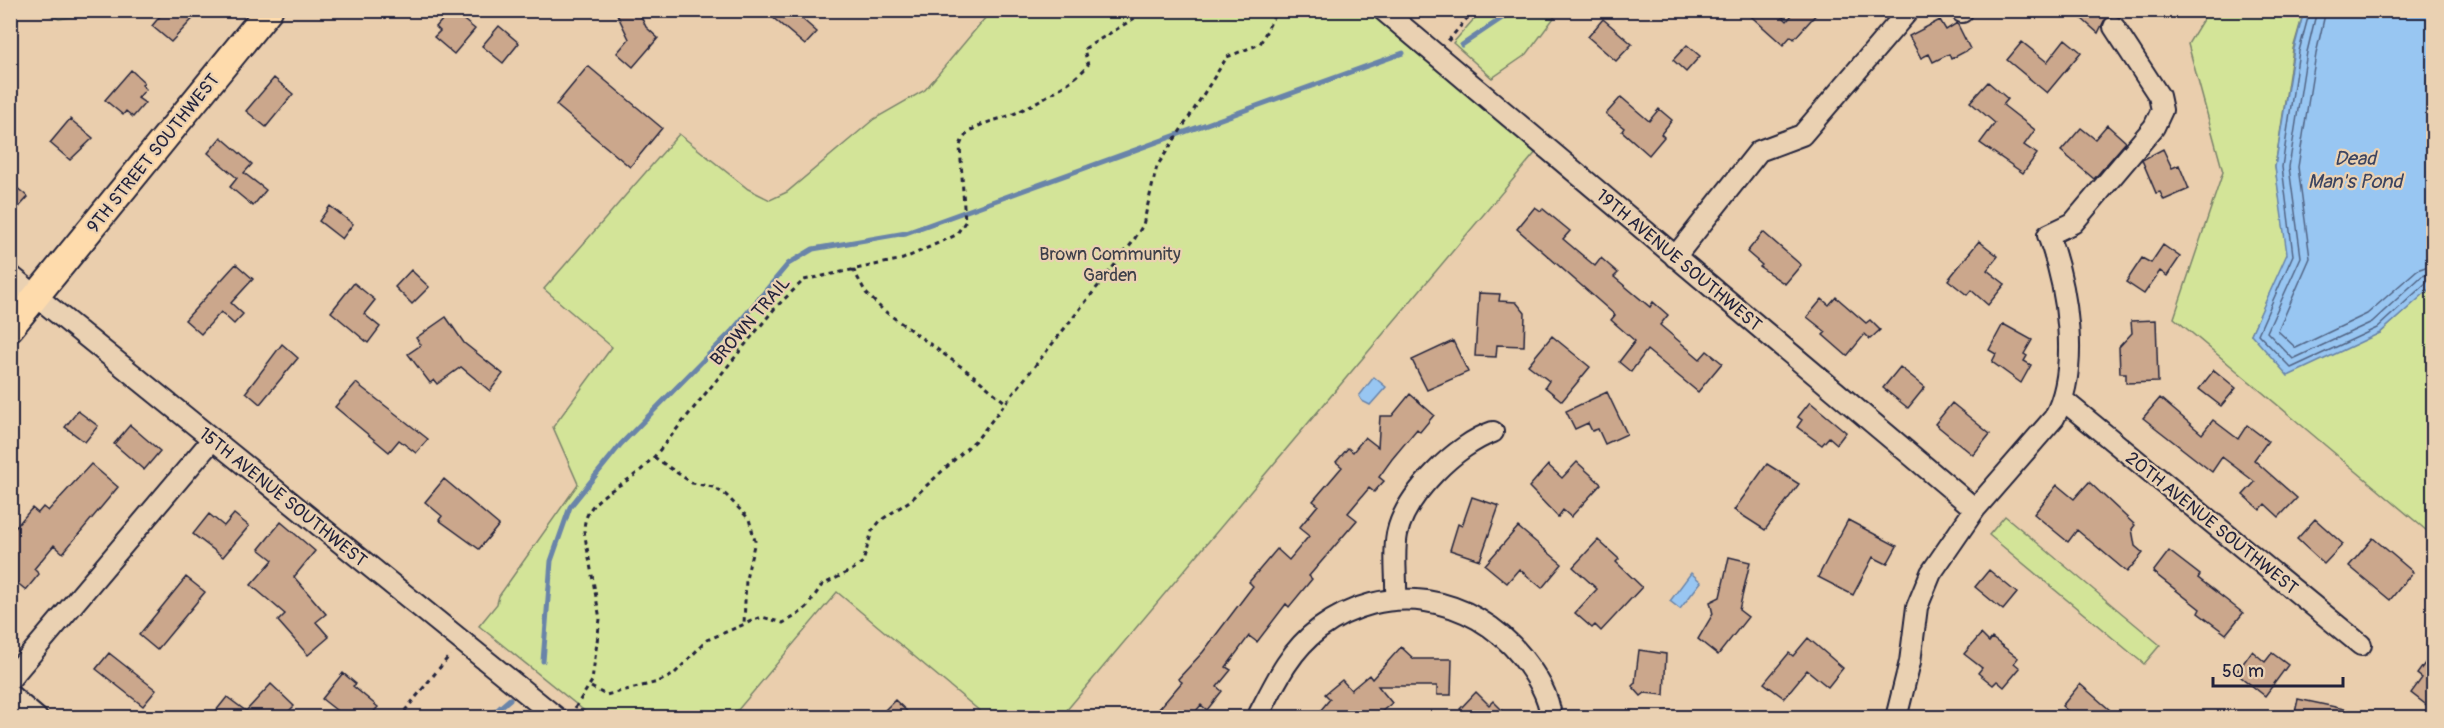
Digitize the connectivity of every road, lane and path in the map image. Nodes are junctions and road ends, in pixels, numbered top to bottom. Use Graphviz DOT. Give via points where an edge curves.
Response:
graph roads {
  1 [pos="269,10"];
  2 [pos="1148,10"];
  3 [pos="1277,10"];
  4 [pos="1383,10"];
  5 [pos="1474,10"];
  6 [pos="1909,10"];
  7 [pos="2114,27"];
  8 [pos="1448,42"];
  9 [pos="1675,257"];
  10 [pos="853,269"];
  11 [pos="10,275"];
  12 [pos="37,296"];
  13 [pos="10,328"];
  14 [pos="2063,400"];
  15 [pos="1006,403"];
  16 [pos="1493,432"];
  17 [pos="212,440"];
  18 [pos="654,457"];
  19 [pos="1975,509"];
  20 [pos="1396,599"];
  21 [pos="744,624"];
  22 [pos="463,641"];
  23 [pos="2361,645"];
  24 [pos="10,679"];
  25 [pos="591,687"];
  26 [pos="10,695"];
  27 [pos="566,713"];
  28 [pos="37,717"];
  29 [pos="399,717"];
  30 [pos="1257,717"];
  31 [pos="1551,717"];
  32 [pos="1896,717"];
  1 -- 12 [label="main road, 9TH STREET SOUTHWEST"];
  2 -- 10 [label="path, BROWN TRAIL" via="1084,49 1088,65 1079,74 1019,111 981,124 962,138 964,222 956,235 903,259"];
  3 -- 15 [label="path" via="1260,44 1227,57 1157,166 1143,225 1132,243"];
  4 -- 9 [label="street, 19TH AVENUE SOUTHWEST"];
  5 -- 8 [label="path"];
  6 -- 9 [label="street" via="1802,135 1760,151"];
  7 -- 14 [label="street" via="2159,96 2162,110 2154,127 2073,223 2048,235 2067,304"];
  9 -- 19 [label="street, 19TH AVENUE SOUTHWEST"];
  10 -- 15 [label="path" via="866,293 883,310"];
  10 -- 18 [label="path, BROWN TRAIL" via="804,280 775,308"];
  11 -- 12 [label="street, 15TH AVENUE SOUTHWEST"];
  12 -- 13 [label="main road, 9TH STREET SOUTHWEST"];
  12 -- 17 [label="street, 15TH AVENUE SOUTHWEST"];
  14 -- 19 [label="street" via="2054,418"];
  14 -- 23 [label="street, 20TH AVENUE SOUTHWEST"];
  15 -- 21 [label="path" via="978,438 931,482 881,520 872,531 863,562 822,585 796,616 783,622 762,617"];
  16 -- 20 [label="street" via="1462,448 1410,503 1397,533"];
  17 -- 22 [label="street, 15TH AVENUE SOUTHWEST"];
  17 -- 24 [label="street"];
  18 -- 21 [label="path" via="692,483 713,487 726,495 749,519 755,541 746,579"];
  18 -- 25 [label="path, BROWN TRAIL" via="602,496 584,519 600,619"];
  19 -- 32 [label="street" via="1922,591"];
  20 -- 30 [label="street" via="1339,616 1308,638 1280,673"];
  20 -- 31 [label="street" via="1453,607 1493,628 1533,671"];
  21 -- 25 [label="path" via="708,640 673,675 658,682 606,694"];
  22 -- 27 [label="street, 15TH AVENUE SOUTHWEST"];
  22 -- 29 [label="path"];
  25 -- 27 [label="path, BROWN TRAIL"];
  26 -- 28 [label="street"];
}
